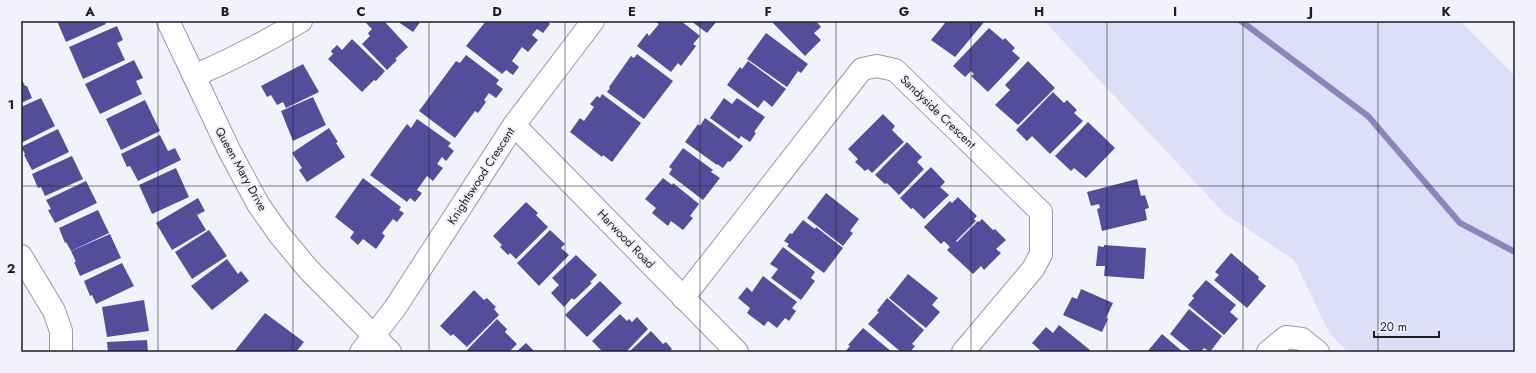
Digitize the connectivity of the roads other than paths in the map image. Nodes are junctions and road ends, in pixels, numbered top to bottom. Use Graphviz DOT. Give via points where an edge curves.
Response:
graph roads {
  1 [pos="168,21"];
  2 [pos="301,21"];
  3 [pos="593,21"];
  4 [pos="194,76"];
  5 [pos="514,125"];
  6 [pos="21,256"];
  7 [pos="683,298"];
  8 [pos="368,344"];
  9 [pos="61,352"];
  10 [pos="390,352"];
  11 [pos="737,352"];
  12 [pos="963,352"];
  13 [pos="1268,352"];
  14 [pos="1318,352"];
  1 -- 4 [label="street, Queen Mary Drive"];
  2 -- 4 [label="street" via="228,62"];
  3 -- 5 [label="street, Knightswood Crescent"];
  4 -- 8 [label="street, Queen Mary Drive" via="258,204 279,234"];
  5 -- 7 [label="street, Harwood Road"];
  5 -- 8 [label="street, Knightswood Crescent" via="395,308"];
  6 -- 9 [label="street" via="54,311 61,331"];
  7 -- 11 [label="street, Harwood Road"];
  7 -- 12 [label="street, Sandyside Crescent" via="862,69 877,66 895,70 1041,212 1041,254 1033,269"];
  8 -- 10 [label="street, Queen Mary Drive"];
  13 -- 14 [label="street" via="1286,337 1302,339"];
}
